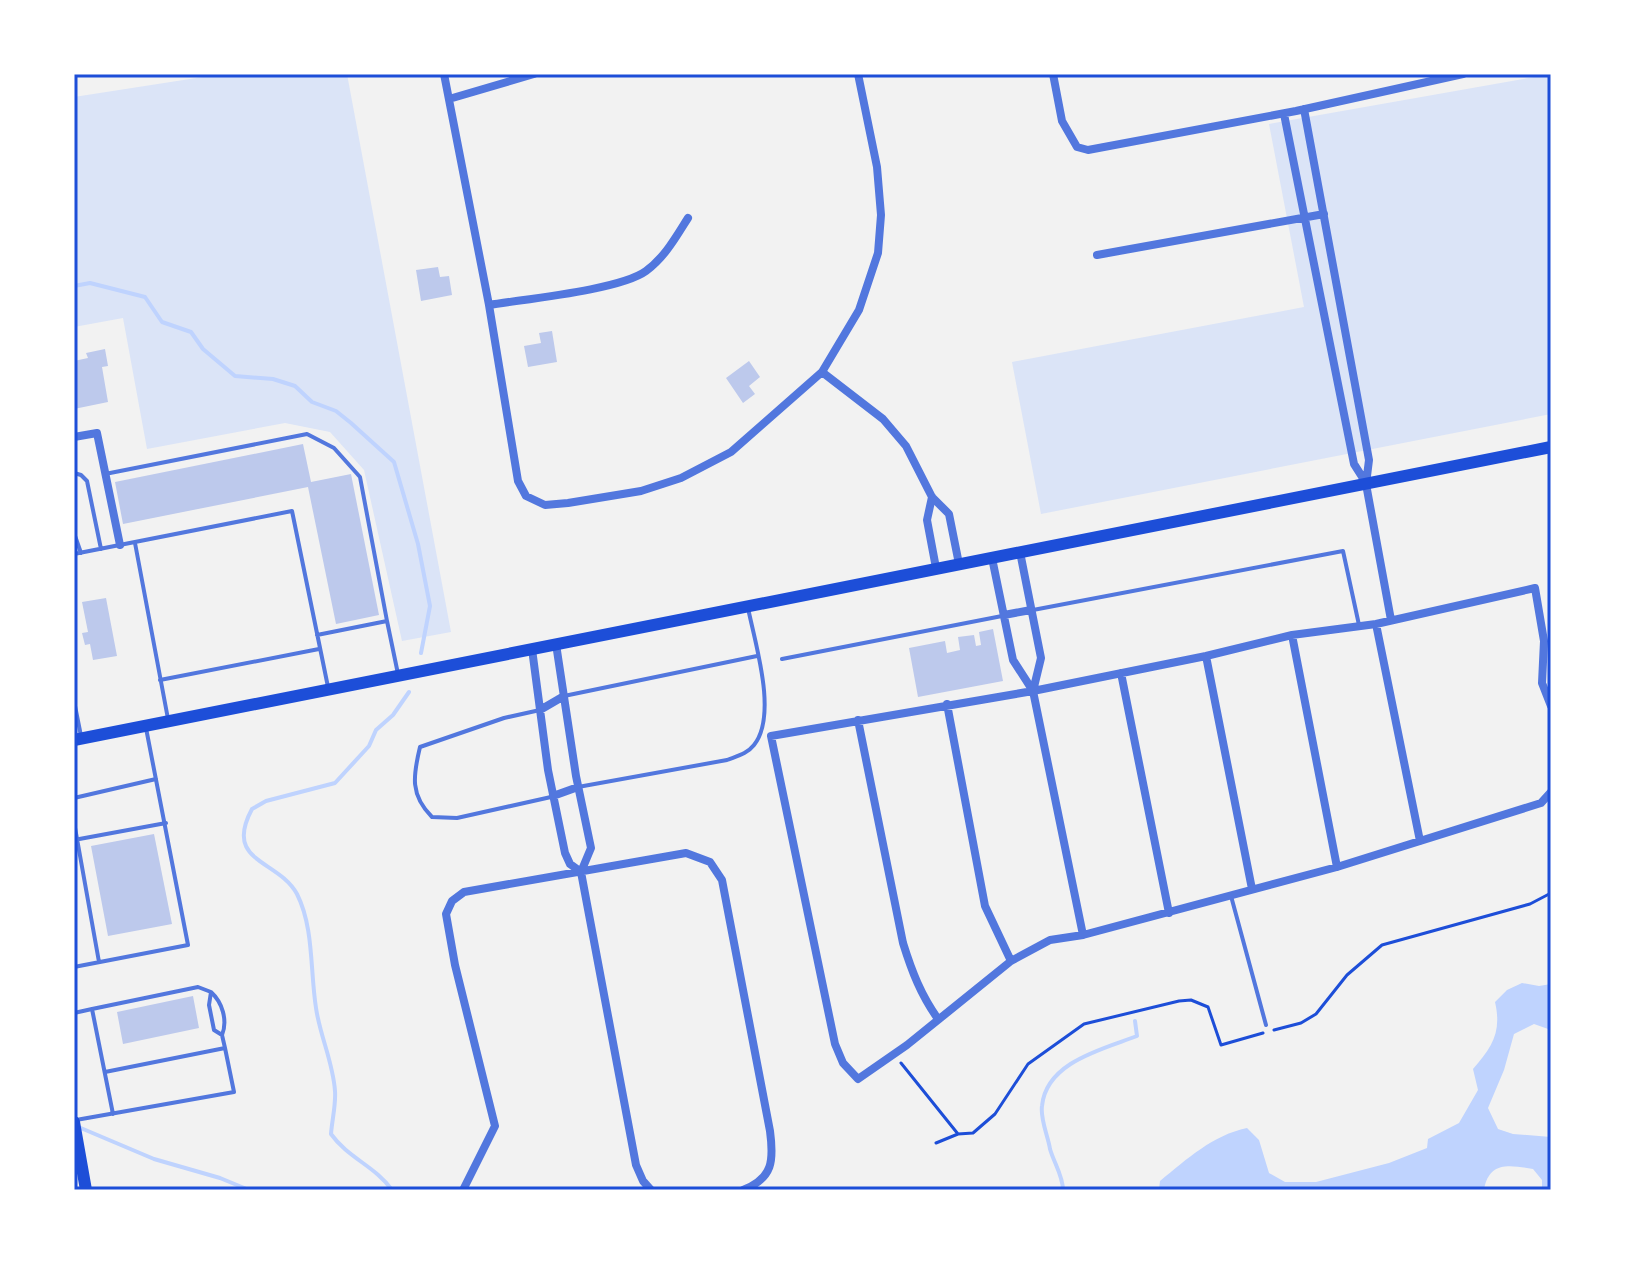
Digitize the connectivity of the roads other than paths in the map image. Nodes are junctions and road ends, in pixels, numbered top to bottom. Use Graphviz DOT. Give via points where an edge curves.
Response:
graph roads {
  1 [pos="444,74"];
  2 [pos="534,74"];
  3 [pos="858,74"];
  4 [pos="1053,74"];
  5 [pos="1463,74"];
  6 [pos="449,99"];
  7 [pos="1304,109"];
  8 [pos="1284,114"];
  9 [pos="1324,214"];
  10 [pos="1306,217"];
  11 [pos="688,218"];
  12 [pos="1097,255"];
  13 [pos="489,305"];
  14 [pos="822,372"];
  15 [pos="74,437"];
  16 [pos="1551,447"];
  17 [pos="74,473"];
  18 [pos="105,474"];
  19 [pos="1366,484"];
  20 [pos="932,497"];
  21 [pos="74,533"];
  22 [pos="135,542"];
  23 [pos="120,545"];
  24 [pos="101,549"];
  25 [pos="1020,552"];
  26 [pos="81,553"];
  27 [pos="74,554"];
  28 [pos="992,558"];
  29 [pos="959,564"];
  30 [pos="936,568"];
  31 [pos="747,606"];
  32 [pos="1031,610"];
  33 [pos="1004,615"];
  34 [pos="1391,620"];
  35 [pos="387,621"];
  36 [pos="1376,624"];
  37 [pos="1359,626"];
  38 [pos="317,635"];
  39 [pos="1292,635"];
  40 [pos="556,644"];
  41 [pos="320,649"];
  42 [pos="532,649"];
  43 [pos="757,656"];
  44 [pos="1206,656"];
  45 [pos="782,659"];
  46 [pos="1121,673"];
  47 [pos="398,676"];
  48 [pos="160,680"];
  49 [pos="328,689"];
  50 [pos="1033,691"];
  51 [pos="564,696"];
  52 [pos="74,701"];
  53 [pos="947,704"];
  54 [pos="1551,706"];
  55 [pos="540,710"];
  56 [pos="858,720"];
  57 [pos="168,721"];
  58 [pos="146,726"];
  59 [pos="78,739"];
  60 [pos="156,779"];
  61 [pos="578,787"];
  62 [pos="1551,792"];
  63 [pos="553,796"];
  64 [pos="74,798"];
  65 [pos="74,822"];
  66 [pos="166,823"];
  67 [pos="76,840"];
  68 [pos="1420,841"];
  69 [pos="1337,867"];
  70 [pos="581,872"];
  71 [pos="1252,889"];
  72 [pos="1231,896"];
  73 [pos="1169,913"];
  74 [pos="1083,935"];
  75 [pos="1011,961"];
  76 [pos="99,962"];
  77 [pos="74,967"];
  78 [pos="211,992"];
  79 [pos="92,1009"];
  80 [pos="74,1013"];
  81 [pos="938,1019"];
  82 [pos="1266,1025"];
  83 [pos="222,1035"];
  84 [pos="225,1048"];
  85 [pos="105,1072"];
  86 [pos="113,1114"];
  87 [pos="74,1121"];
  88 [pos="77,1163"];
  89 [pos="86,1190"];
  90 [pos="463,1190"];
  91 [pos="651,1190"];
  92 [pos="743,1190"];
  1 -- 6 [label="street"];
  2 -- 6 [label="street"];
  3 -- 14 [label="street" via="877,167 878,253 859,310"];
  4 -- 8 [label="street" via="1062,121 1077,147 1099,149"];
  5 -- 7 [label="street"];
  6 -- 13 [label="street"];
  7 -- 8 [label="street"];
  7 -- 9 [label="street"];
  8 -- 10 [label="street"];
  9 -- 10 [label="street"];
  9 -- 19 [label="street" via="1369,460"];
  10 -- 12 [label="street"];
  10 -- 19 [label="street" via="1354,464"];
  11 -- 13 [label="street" via="664,256 644,273 616,284"];
  13 -- 14 [label="street" via="518,481 526,496 545,505 641,491 681,478 731,452"];
  14 -- 20 [label="street" via="883,419 906,446"];
  15 -- 18 [label="street" via="97,433"];
  16 -- 19 [label="main road"];
  17 -- 24 [label="lane" via="87,481"];
  18 -- 23 [label="street"];
  18 -- 35 [label="lane" via="307,434 334,448 360,477"];
  19 -- 25 [label="main road"];
  19 -- 34 [label="street"];
  20 -- 29 [label="street" via="949,514"];
  20 -- 30 [label="street" via="927,520"];
  21 -- 26 [label="lane"];
  22 -- 23 [label="lane"];
  22 -- 38 [label="lane" via="292,511"];
  22 -- 48 [label="lane"];
  23 -- 24 [label="lane"];
  24 -- 26 [label="lane"];
  25 -- 28 [label="main road"];
  25 -- 32 [label="street"];
  26 -- 27 [label="lane"];
  28 -- 29 [label="main road"];
  28 -- 33 [label="street"];
  29 -- 30 [label="main road"];
  30 -- 31 [label="main road"];
  31 -- 40 [label="main road"];
  31 -- 43 [label="lane"];
  32 -- 33 [label="street"];
  32 -- 37 [label="lane" via="1343,551"];
  32 -- 50 [label="street" via="1041,658"];
  33 -- 45 [label="lane"];
  33 -- 50 [label="street" via="1013,660"];
  34 -- 36 [label="street"];
  34 -- 54 [label="street" via="1535,588 1544,641 1542,683"];
  35 -- 38 [label="lane"];
  35 -- 47 [label="lane"];
  36 -- 37 [label="street"];
  36 -- 68 [label="street"];
  37 -- 39 [label="street"];
  38 -- 41 [label="lane"];
  39 -- 44 [label="street"];
  39 -- 69 [label="street"];
  40 -- 42 [label="main road"];
  40 -- 51 [label="street"];
  41 -- 48 [label="lane"];
  41 -- 49 [label="lane"];
  42 -- 47 [label="main road"];
  42 -- 55 [label="street"];
  43 -- 51 [label="lane"];
  43 -- 61 [label="lane" via="764,717 754,746 727,760"];
  44 -- 46 [label="street"];
  44 -- 71 [label="street"];
  46 -- 50 [label="street"];
  46 -- 73 [label="street"];
  47 -- 49 [label="main road"];
  48 -- 57 [label="lane"];
  49 -- 57 [label="main road"];
  50 -- 53 [label="street"];
  50 -- 74 [label="street"];
  51 -- 55 [label="street"];
  51 -- 61 [label="street"];
  52 -- 59 [label="lane"];
  53 -- 56 [label="street"];
  53 -- 75 [label="street" via="985,906"];
  55 -- 63 [label="street"];
  55 -- 63 [label="lane" via="420,747 413,776 421,805 432,817 457,818"];
  56 -- 81 [label="street" via="903,943 913,977"];
  56 -- 81 [label="street" via="771,736 835,1044 858,1079"];
  57 -- 58 [label="main road"];
  58 -- 59 [label="main road"];
  58 -- 60 [label="lane"];
  60 -- 64 [label="lane"];
  60 -- 66 [label="lane"];
  61 -- 63 [label="street"];
  61 -- 70 [label="street" via="591,848"];
  62 -- 68 [label="street" via="1541,803"];
  63 -- 70 [label="street" via="565,853"];
  65 -- 67 [label="lane"];
  66 -- 67 [label="lane"];
  66 -- 76 [label="lane" via="188,945"];
  67 -- 76 [label="lane"];
  68 -- 69 [label="street"];
  69 -- 71 [label="street"];
  70 -- 90 [label="street" via="464,892 446,914 495,1126"];
  70 -- 91 [label="street" via="636,1165"];
  70 -- 92 [label="street" via="686,853 704,857 719,873 773,1152 759,1184"];
  71 -- 72 [label="street"];
  72 -- 73 [label="street"];
  72 -- 82 [label="lane"];
  73 -- 74 [label="street"];
  74 -- 75 [label="street" via="1050,940"];
  75 -- 81 [label="street"];
  76 -- 77 [label="lane"];
  78 -- 79 [label="lane" via="198,987"];
  78 -- 83 [label="lane" via="220,1001"];
  78 -- 83 [label="lane" via="214,1030"];
  79 -- 80 [label="lane"];
  79 -- 85 [label="lane"];
  83 -- 84 [label="lane"];
  84 -- 85 [label="lane"];
  84 -- 86 [label="lane" via="234,1092"];
  85 -- 86 [label="lane"];
  86 -- 87 [label="lane"];
  87 -- 88 [label="main road"];
  88 -- 89 [label="main road"];
}
